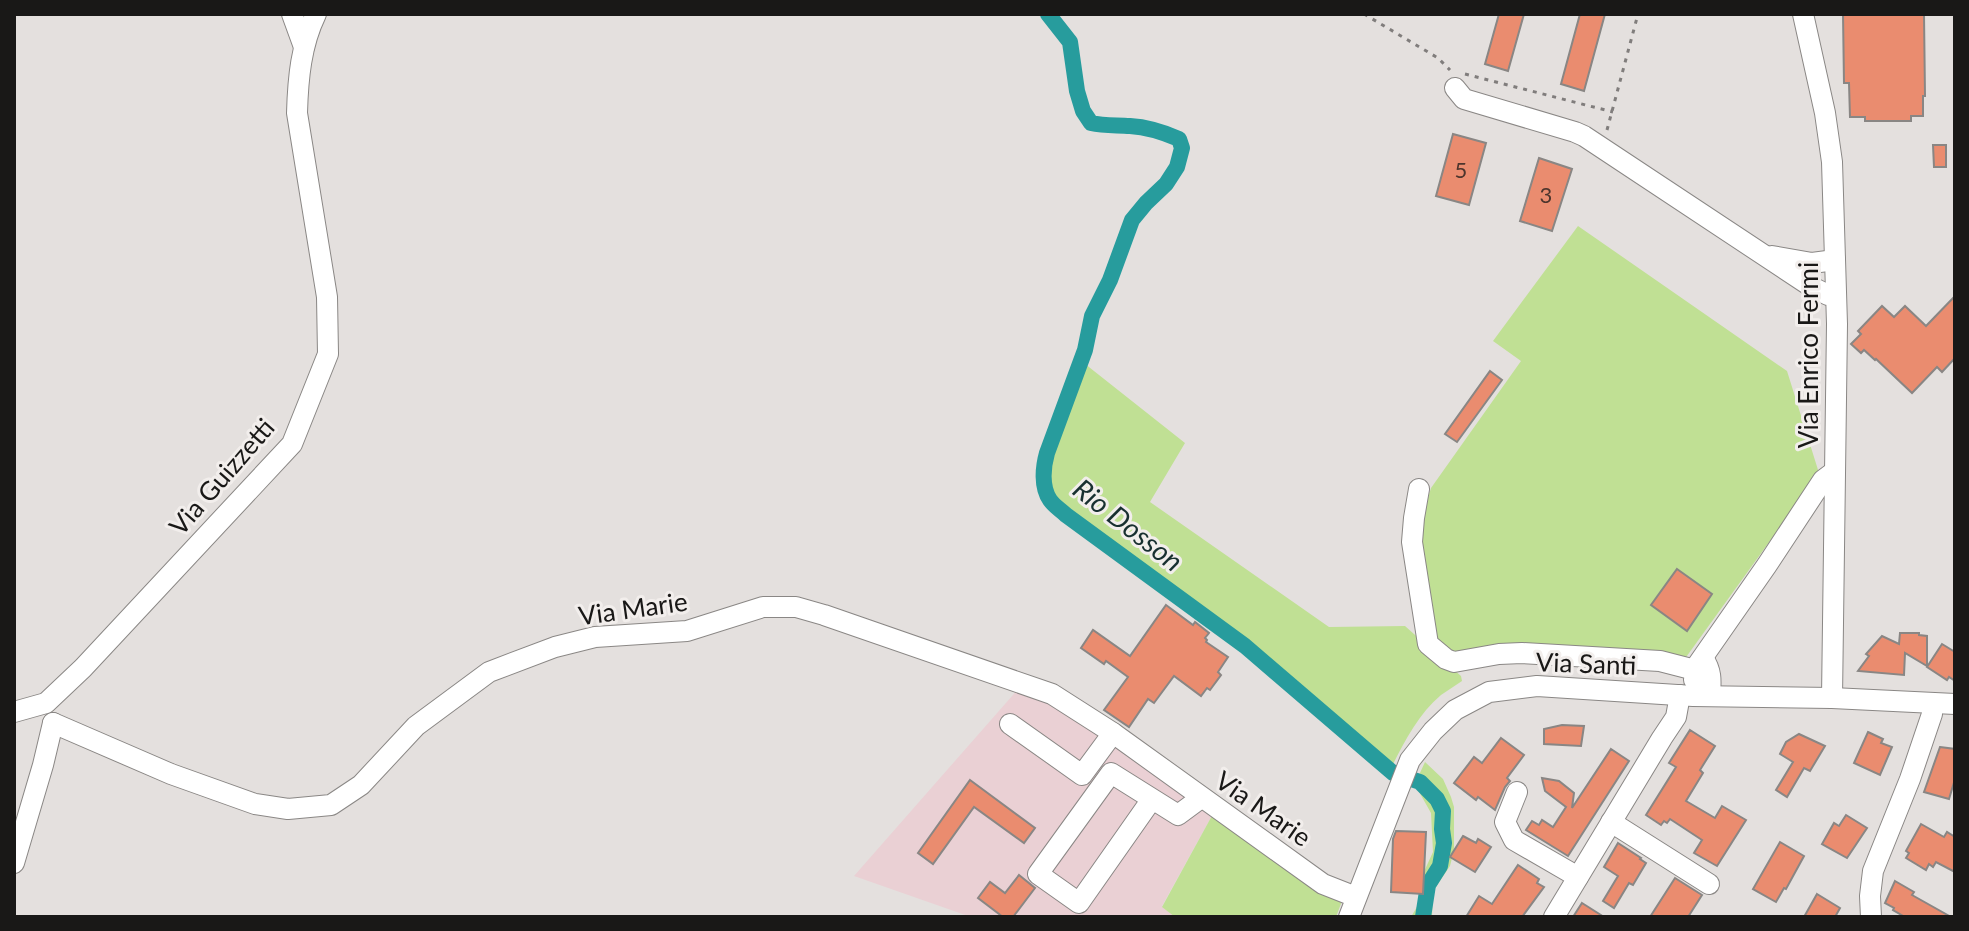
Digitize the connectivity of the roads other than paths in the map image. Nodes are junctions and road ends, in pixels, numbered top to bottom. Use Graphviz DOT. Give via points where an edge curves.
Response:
graph roads {
  1 [pos="292,14"];
  2 [pos="316,14"];
  3 [pos="1803,14"];
  4 [pos="304,47"];
  5 [pos="1456,77"];
  6 [pos="1764,255"];
  7 [pos="1835,260"];
  8 [pos="1835,294"];
  9 [pos="1835,471"];
  10 [pos="1419,489"];
  11 [pos="1699,664"];
  12 [pos="1694,696"];
  13 [pos="1832,698"];
  14 [pos="1932,703"];
  15 [pos="1955,704"];
  16 [pos="14,712"];
  17 [pos="50,713"];
  18 [pos="1010,724"];
  19 [pos="1113,733"];
  20 [pos="1517,792"];
  21 [pos="1201,798"];
  22 [pos="1152,799"];
  23 [pos="1611,822"];
  24 [pos="14,863"];
  25 [pos="1578,877"];
  26 [pos="1709,884"];
  27 [pos="1356,897"];
  28 [pos="1349,917"];
  29 [pos="1554,917"];
  30 [pos="1871,917"];
  1 -- 4 [label="street"];
  2 -- 4 [label="street, Via Guizzetti"];
  3 -- 7 [label="street, Via Enrico Fermi" via="1832,162"];
  4 -- 17 [label="street, Via Guizzetti" via="297,113 327,297 328,354 292,444 83,668"];
  5 -- 6 [label="street" via="1464,99 1584,136"];
  6 -- 7 [label="street" via="1812,263"];
  6 -- 8 [label="street" via="1812,287"];
  7 -- 8 [label="street, Via Enrico Fermi"];
  8 -- 9 [label="street, Via Enrico Fermi"];
  9 -- 11 [label="street" via="1823,480"];
  9 -- 13 [label="street, Via Enrico Fermi"];
  10 -- 11 [label="street" via="1412,542 1428,644 1446,659 1522,653"];
  11 -- 12 [label="street" via="1709,667 1711,675"];
  12 -- 13 [label="street, Via Santi"];
  12 -- 23 [label="street"];
  12 -- 27 [label="street, Via Santi" via="1537,686 1489,692 1455,710 1410,760"];
  13 -- 14 [label="street, Via Santi"];
  14 -- 15 [label="street, Via Santi"];
  14 -- 30 [label="street" via="1910,779 1873,871"];
  16 -- 17 [label="street, Via Guizzetti"];
  17 -- 19 [label="street, Via Marie" via="171,774 255,804 288,809 331,805 361,785 416,726 489,672 595,637 687,631 763,607 796,607 1052,694"];
  17 -- 24 [label="street" via="43,765"];
  18 -- 19 [label="street" via="1082,775"];
  19 -- 21 [label="street, Via Marie"];
  20 -- 25 [label="street" via="1505,822 1514,840"];
  21 -- 22 [label="street" via="1178,815"];
  21 -- 27 [label="street, Via Marie" via="1323,884"];
  22 -- 22 [label="street" via="1111,773 1038,874 1079,903"];
  23 -- 25 [label="street"];
  23 -- 26 [label="street"];
  25 -- 29 [label="street"];
  27 -- 28 [label="street, Via Santi"];
}
